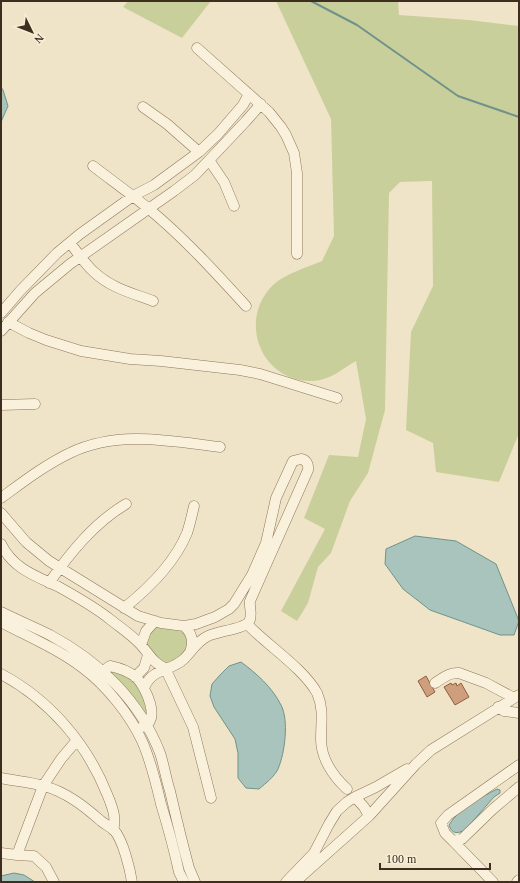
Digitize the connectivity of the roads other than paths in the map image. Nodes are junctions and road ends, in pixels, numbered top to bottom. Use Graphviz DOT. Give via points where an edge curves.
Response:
graph roads {
  1 [pos="197,48"];
  2 [pos="249,94"];
  3 [pos="261,104"];
  4 [pos="143,108"];
  5 [pos="199,152"];
  6 [pos="209,160"];
  7 [pos="93,166"];
  8 [pos="133,196"];
  9 [pos="234,206"];
  10 [pos="148,208"];
  11 [pos="70,243"];
  12 [pos="297,254"];
  13 [pos="82,257"];
  14 [pos="153,301"];
  15 [pos="246,306"];
  16 [pos="1,313"];
  17 [pos="8,322"];
  18 [pos="1,331"];
  19 [pos="337,398"];
  20 [pos="35,404"];
  21 [pos="1,405"];
  22 [pos="220,447"];
  23 [pos="1,498"];
  24 [pos="126,504"];
  25 [pos="194,506"];
  26 [pos="1,513"];
  27 [pos="1,544"];
  28 [pos="60,567"];
  29 [pos="49,583"];
  30 [pos="234,604"];
  31 [pos="124,608"];
  32 [pos="1,612"];
  33 [pos="249,620"];
  34 [pos="1,622"];
  35 [pos="155,622"];
  36 [pos="184,626"];
  37 [pos="141,645"];
  38 [pos="190,652"];
  39 [pos="148,655"];
  40 [pos="165,668"];
  41 [pos="105,672"];
  42 [pos="1,674"];
  43 [pos="135,677"];
  44 [pos="435,683"];
  45 [pos="101,685"];
  46 [pos="144,688"];
  47 [pos="517,696"];
  48 [pos="498,707"];
  49 [pos="519,713"];
  50 [pos="134,726"];
  51 [pos="146,726"];
  52 [pos="77,740"];
  53 [pos="416,764"];
  54 [pos="519,765"];
  55 [pos="1,778"];
  56 [pos="42,786"];
  57 [pos="519,787"];
  58 [pos="348,789"];
  59 [pos="355,797"];
  60 [pos="212,798"];
  61 [pos="369,816"];
  62 [pos="113,830"];
  63 [pos="452,841"];
  64 [pos="1,853"];
  65 [pos="17,855"];
  66 [pos="54,882"];
  67 [pos="132,882"];
  68 [pos="184,882"];
  69 [pos="195,882"];
  70 [pos="286,882"];
  71 [pos="295,882"];
  72 [pos="493,882"];
  1 -- 2 [label="street"];
  2 -- 3 [label="street"];
  2 -- 5 [label="street" via="243,105"];
  3 -- 6 [label="street"];
  3 -- 12 [label="street" via="281,127 294,153 297,173"];
  4 -- 5 [label="street"];
  5 -- 8 [label="street" via="154,185"];
  6 -- 9 [label="street" via="224,182"];
  6 -- 10 [label="street" via="195,175"];
  7 -- 8 [label="street"];
  8 -- 10 [label="street"];
  8 -- 11 [label="street"];
  10 -- 13 [label="street"];
  10 -- 15 [label="street" via="208,265"];
  11 -- 13 [label="street"];
  11 -- 16 [label="street" via="38,271"];
  13 -- 14 [label="street" via="94,272 110,284"];
  13 -- 17 [label="street" via="35,293"];
  17 -- 18 [label="street"];
  17 -- 19 [label="street" via="35,336 81,351 114,358 240,370"];
  20 -- 21 [label="street"];
  22 -- 23 [label="street" via="145,438 102,442 60,458"];
  24 -- 28 [label="street" via="92,530"];
  25 -- 31 [label="street" via="186,534 172,558 145,590"];
  26 -- 28 [label="street" via="26,542"];
  27 -- 29 [label="street" via="16,565"];
  28 -- 29 [label="street"];
  28 -- 31 [label="street"];
  29 -- 37 [label="street" via="95,608"];
  30 -- 33 [label="street" via="246,609"];
  30 -- 33 [label="street" via="262,554 276,498 293,461 304,459 308,464 308,470 250,601"];
  30 -- 36 [label="street" via="215,617"];
  31 -- 35 [label="street"];
  32 -- 41 [label="street" via="59,640"];
  33 -- 38 [label="street" via="210,635 199,641"];
  33 -- 58 [label="street" via="312,686 322,709 321,737 325,757 331,769"];
  34 -- 45 [label="street" via="53,649 84,669"];
  35 -- 36 [label="street"];
  35 -- 37 [label="street" via="146,631"];
  36 -- 38 [label="street" via="192,637"];
  37 -- 39 [label="street"];
  38 -- 40 [label="street" via="183,660"];
  39 -- 40 [label="street"];
  39 -- 43 [label="street" via="144,668"];
  40 -- 46 [label="street" via="151,677"];
  40 -- 60 [label="street" via="193,727"];
  41 -- 43 [label="street" via="110,666"];
  41 -- 45 [label="street"];
  41 -- 51 [label="street" via="121,688"];
  42 -- 52 [label="street" via="43,703"];
  43 -- 46 [label="street"];
  44 -- 47 [label="street" via="459,672"];
  45 -- 50 [label="street"];
  46 -- 51 [label="street" via="151,708 150,722"];
  47 -- 48 [label="street"];
  48 -- 49 [label="street" via="504,711"];
  48 -- 53 [label="street" via="431,750"];
  50 -- 51 [label="street"];
  50 -- 68 [label="street" via="150,763 179,872"];
  51 -- 69 [label="street" via="160,754 189,868"];
  52 -- 56 [label="street"];
  52 -- 62 [label="street" via="103,784 114,816"];
  53 -- 59 [label="street"];
  53 -- 61 [label="street"];
  54 -- 63 [label="street" via="448,815 441,823"];
  55 -- 56 [label="street"];
  56 -- 62 [label="street" via="79,803"];
  56 -- 65 [label="street"];
  57 -- 63 [label="street" via="462,838"];
  59 -- 61 [label="street"];
  59 -- 70 [label="street" via="337,812 314,853"];
  61 -- 71 [label="street"];
  62 -- 67 [label="street" via="126,856"];
  63 -- 72 [label="street"];
  64 -- 65 [label="street"];
  65 -- 66 [label="street" via="34,856 46,867"];
}
